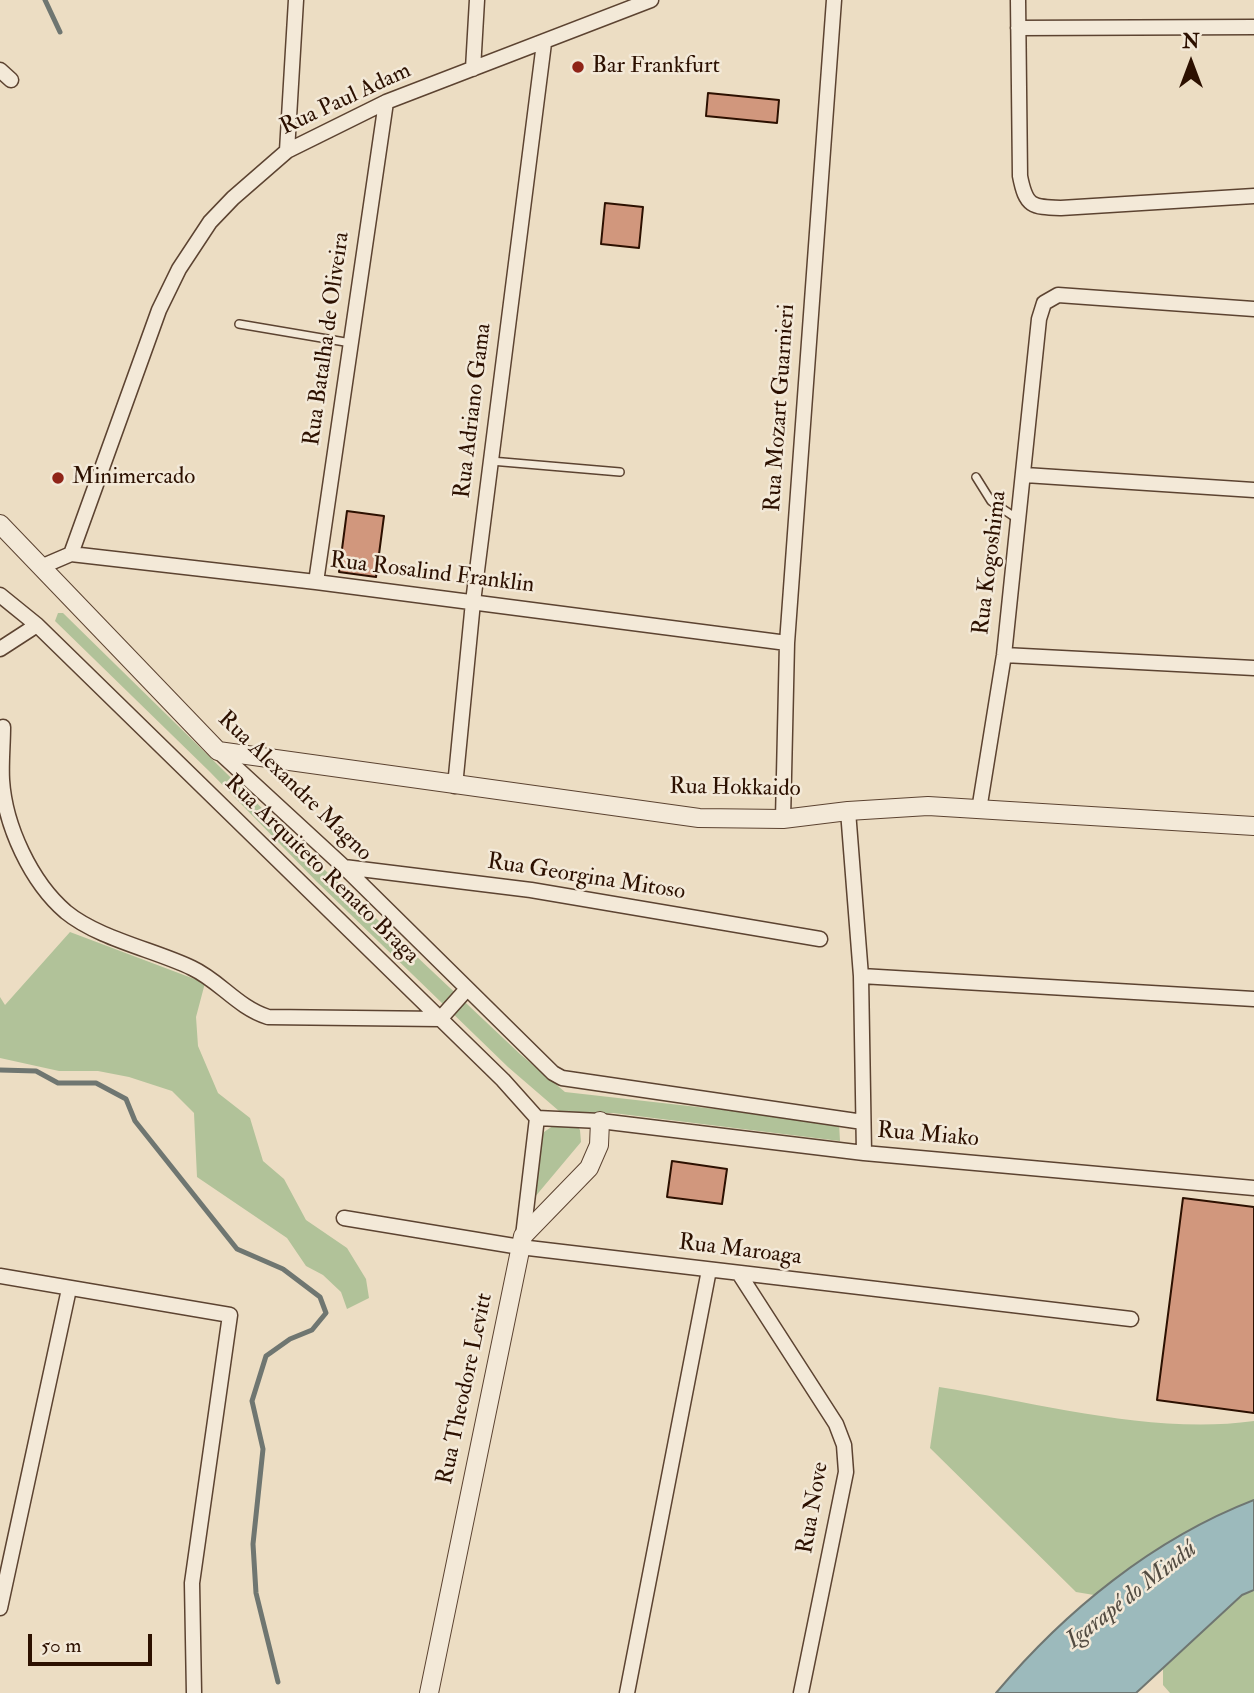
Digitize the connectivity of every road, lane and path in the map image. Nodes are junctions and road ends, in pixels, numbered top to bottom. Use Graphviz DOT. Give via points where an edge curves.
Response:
graph roads {
  1 [pos="296,0"];
  2 [pos="477,0"];
  3 [pos="651,0"];
  4 [pos="834,0"];
  5 [pos="1018,0"];
  6 [pos="1254,27"];
  7 [pos="1018,28"];
  8 [pos="544,43"];
  9 [pos="472,69"];
  10 [pos="386,102"];
  11 [pos="287,151"];
  12 [pos="1254,196"];
  13 [pos="1254,309"];
  14 [pos="239,324"];
  15 [pos="351,343"];
  16 [pos="491,461"];
  17 [pos="620,472"];
  18 [pos="1024,475"];
  19 [pos="976,477"];
  20 [pos="1254,490"];
  21 [pos="1019,520"];
  22 [pos="0,524"];
  23 [pos="71,554"];
  24 [pos="43,566"];
  25 [pos="316,582"];
  26 [pos="0,595"];
  27 [pos="473,602"];
  28 [pos="37,625"];
  29 [pos="787,643"];
  30 [pos="0,649"];
  31 [pos="1004,655"];
  32 [pos="1254,668"];
  33 [pos="3,727"];
  34 [pos="219,751"];
  35 [pos="455,786"];
  36 [pos="979,810"];
  37 [pos="848,811"];
  38 [pos="783,819"];
  39 [pos="1254,826"];
  40 [pos="344,867"];
  41 [pos="820,939"];
  42 [pos="861,976"];
  43 [pos="466,990"];
  44 [pos="1254,999"];
  45 [pos="440,1019"];
  46 [pos="537,1118"];
  47 [pos="600,1121"];
  48 [pos="863,1122"];
  49 [pos="864,1153"];
  50 [pos="1254,1188"];
  51 [pos="344,1218"];
  52 [pos="522,1241"];
  53 [pos="709,1270"];
  54 [pos="740,1275"];
  55 [pos="0,1276"];
  56 [pos="69,1289"];
  57 [pos="1131,1319"];
  58 [pos="0,1608"];
  59 [pos="194,1693"];
  60 [pos="429,1693"];
  61 [pos="627,1693"];
  62 [pos="801,1693"];
  1 -- 11 [label="street"];
  2 -- 9 [label="street"];
  3 -- 8 [label="street, Rua Paul Adam"];
  4 -- 29 [label="street, Rua Mozart Guarnieri"];
  5 -- 7 [label="street"];
  6 -- 7 [label="street"];
  7 -- 12 [label="street" via="1020,176 1029,203 1038,207"];
  8 -- 9 [label="street, Rua Paul Adam"];
  8 -- 16 [label="street, Rua Adriano Gama"];
  9 -- 10 [label="street, Rua Paul Adam"];
  10 -- 11 [label="street, Rua Paul Adam"];
  10 -- 15 [label="street, Rua Batalha de Oliveira"];
  11 -- 23 [label="street, Rua Paul Adam" via="211,222 179,270 159,310"];
  13 -- 18 [label="street, Rua Kogoshima" via="1058,295 1044,303"];
  14 -- 15 [label="lane"];
  15 -- 25 [label="street, Rua Batalha de Oliveira"];
  16 -- 17 [label="lane"];
  16 -- 27 [label="street, Rua Adriano Gama"];
  18 -- 20 [label="street"];
  18 -- 21 [label="street, Rua Kogoshima"];
  19 -- 21 [label="lane" via="991,501"];
  21 -- 31 [label="street, Rua Kogoshima"];
  22 -- 24 [label="street, Rua Alexandre Magno"];
  23 -- 24 [label="street"];
  23 -- 25 [label="street, Rua Rosalind Franklin"];
  24 -- 34 [label="street, Rua Alexandre Magno"];
  25 -- 27 [label="street, Rua Rosalind Franklin"];
  26 -- 28 [label="street, Rua Arquiteto Renato Braga"];
  27 -- 29 [label="street, Rua Rosalind Franklin"];
  27 -- 35 [label="street, Rua Adriano Gama"];
  28 -- 30 [label="street"];
  28 -- 45 [label="street, Rua Arquiteto Renato Braga"];
  29 -- 38 [label="street, Rua Mozart Guarnieri"];
  31 -- 32 [label="street"];
  31 -- 36 [label="street, Rua Kogoshima"];
  33 -- 45 [label="street" via="2,782 10,817 40,882 67,912 156,956 192,967 242,1006 268,1017"];
  34 -- 35 [label="street, Rua Hokkaido"];
  34 -- 40 [label="street, Rua Alexandre Magno"];
  35 -- 38 [label="street, Rua Hokkaido" via="699,818"];
  36 -- 37 [label="street, Rua Hokkaido" via="928,806"];
  36 -- 39 [label="street, Rua Hokkaido"];
  37 -- 38 [label="street, Rua Hokkaido"];
  37 -- 42 [label="street"];
  40 -- 41 [label="street, Rua Georgina Mitoso" via="531,891"];
  40 -- 43 [label="street, Rua Alexandre Magno"];
  42 -- 44 [label="street"];
  42 -- 48 [label="street"];
  43 -- 45 [label="street"];
  43 -- 48 [label="street, Rua Alexandre Magno" via="562,1078"];
  45 -- 46 [label="street, Rua Arquiteto Renato Braga"];
  46 -- 47 [label="street"];
  46 -- 52 [label="street"];
  47 -- 49 [label="street, Rua Miako"];
  47 -- 52 [label="street" via="599,1145 589,1168"];
  48 -- 49 [label="street"];
  49 -- 50 [label="street, Rua Miako"];
  51 -- 52 [label="street, Rua Maroaga"];
  52 -- 53 [label="street, Rua Maroaga"];
  52 -- 60 [label="street, Rua Theodore Levitt"];
  53 -- 54 [label="street, Rua Maroaga"];
  53 -- 61 [label="street"];
  54 -- 57 [label="street, Rua Maroaga"];
  54 -- 62 [label="street, Rua Nove" via="836,1424 846,1454"];
  55 -- 56 [label="street"];
  56 -- 58 [label="street"];
  56 -- 59 [label="street" via="230,1315 192,1583"];
}
